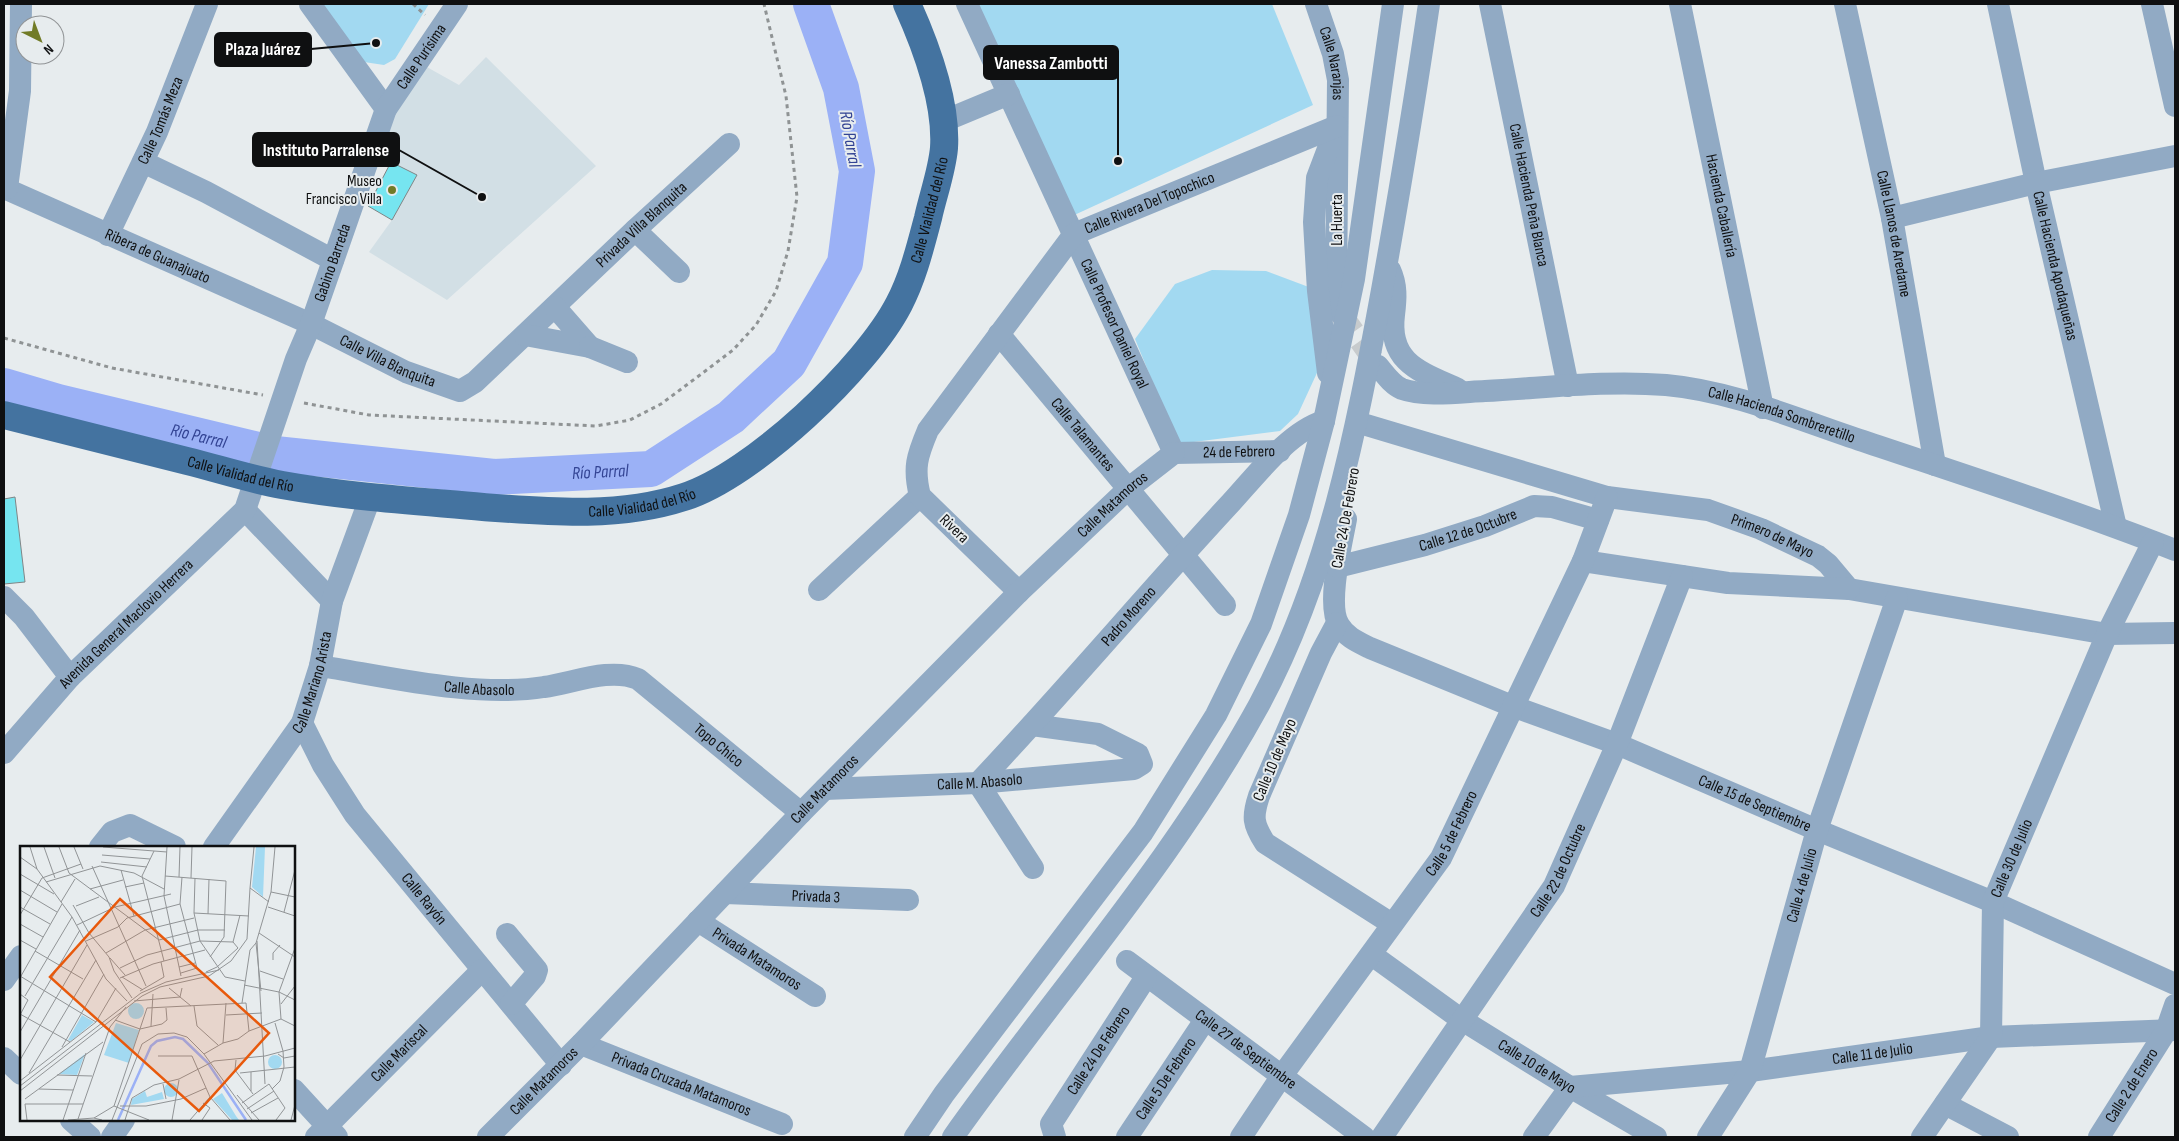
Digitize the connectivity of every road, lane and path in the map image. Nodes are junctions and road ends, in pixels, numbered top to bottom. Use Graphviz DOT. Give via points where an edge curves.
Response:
graph roads {
  1 [pos="21,4"];
  2 [pos="207,4"];
  3 [pos="310,4"];
  4 [pos="457,4"];
  5 [pos="907,4"];
  6 [pos="967,4"];
  7 [pos="1316,4"];
  8 [pos="1393,4"];
  9 [pos="1429,4"];
  10 [pos="1490,4"];
  11 [pos="1680,4"];
  12 [pos="1845,4"];
  13 [pos="1998,4"];
  14 [pos="2152,4"];
  15 [pos="12,92"];
  16 [pos="1009,94"];
  17 [pos="2175,106"];
  18 [pos="386,109"];
  19 [pos="944,121"];
  20 [pos="1337,126"];
  21 [pos="729,144"];
  22 [pos="2175,156"];
  23 [pos="143,162"];
  24 [pos="2036,183"];
  25 [pos="5,188"];
  26 [pos="1892,218"];
  27 [pos="635,230"];
  28 [pos="108,234"];
  29 [pos="1074,234"];
  30 [pos="333,260"];
  31 [pos="1387,262"];
  32 [pos="679,272"];
  33 [pos="554,307"];
  34 [pos="1341,314"];
  35 [pos="311,324"];
  36 [pos="999,334"];
  37 [pos="525,335"];
  38 [pos="590,347"];
  39 [pos="627,362"];
  40 [pos="1378,366"];
  41 [pos="1568,386"];
  42 [pos="467,388"];
  43 [pos="1330,391"];
  44 [pos="1463,392"];
  45 [pos="1763,408"];
  46 [pos="4,415"];
  47 [pos="1364,419"];
  48 [pos="1324,421"];
  49 [pos="1280,451"];
  50 [pos="1174,453"];
  51 [pos="1934,465"];
  52 [pos="1129,488"];
  53 [pos="920,496"];
  54 [pos="1607,497"];
  55 [pos="370,498"];
  56 [pos="247,504"];
  57 [pos="1598,520"];
  58 [pos="2116,527"];
  59 [pos="2153,542"];
  60 [pos="2175,550"];
  61 [pos="1183,555"];
  62 [pos="1583,561"];
  63 [pos="1337,568"];
  64 [pos="1682,576"];
  65 [pos="1849,589"];
  66 [pos="819,590"];
  67 [pos="1019,592"];
  68 [pos="4,597"];
  69 [pos="1897,598"];
  70 [pos="332,601"];
  71 [pos="1225,605"];
  72 [pos="1337,623"];
  73 [pos="2175,633"];
  74 [pos="2108,634"];
  75 [pos="320,666"];
  76 [pos="70,677"];
  77 [pos="638,679"];
  78 [pos="1512,706"];
  79 [pos="302,724"];
  80 [pos="1032,725"];
  81 [pos="1617,744"];
  82 [pos="4,754"];
  83 [pos="978,783"];
  84 [pos="825,789"];
  85 [pos="801,813"];
  86 [pos="1817,830"];
  87 [pos="101,846"];
  88 [pos="173,846"];
  89 [pos="215,846"];
  90 [pos="1033,868"];
  91 [pos="725,893"];
  92 [pos="908,900"];
  93 [pos="1993,902"];
  94 [pos="698,921"];
  95 [pos="1392,924"];
  96 [pos="507,934"];
  97 [pos="1372,955"];
  98 [pos="20,957"];
  99 [pos="1127,961"];
  100 [pos="482,970"];
  101 [pos="1146,977"];
  102 [pos="4,980"];
  103 [pos="2175,984"];
  104 [pos="816,996"];
  105 [pos="511,1004"];
  106 [pos="2175,1005"];
  107 [pos="1205,1020"];
  108 [pos="1462,1020"];
  109 [pos="2170,1030"];
  110 [pos="1991,1036"];
  111 [pos="581,1044"];
  112 [pos="4,1058"];
  113 [pos="561,1064"];
  114 [pos="1750,1071"];
  115 [pos="20,1073"];
  116 [pos="1281,1077"];
  117 [pos="1570,1087"];
  118 [pos="295,1091"];
  119 [pos="1945,1104"];
  120 [pos="72,1121"];
  121 [pos="123,1121"];
  122 [pos="782,1124"];
  123 [pos="1053,1131"];
  124 [pos="326,1134"];
  125 [pos="90,1137"];
  126 [pos="112,1137"];
  127 [pos="488,1137"];
  128 [pos="915,1137"];
  129 [pos="953,1137"];
  130 [pos="1127,1137"];
  131 [pos="1241,1137"];
  132 [pos="1364,1137"];
  133 [pos="1382,1137"];
  134 [pos="1534,1137"];
  135 [pos="1656,1137"];
  136 [pos="1708,1137"];
  137 [pos="1922,1137"];
  138 [pos="2008,1137"];
  139 [pos="2099,1137"];
  1 -- 15 [label="street"];
  2 -- 23 [label="street, Calle Tomás Meza"];
  3 -- 18 [label="street"];
  4 -- 18 [label="street, Calle Purísima"];
  5 -- 19 [label="main road, Calle Vialidad del Río" via="928,54"];
  6 -- 16 [label="street, Calle Profesor Daniel Royal"];
  7 -- 20 [label="street, Calle Naranjas" via="1334,54 1338,80"];
  8 -- 43 [label="street" via="1354,280"];
  9 -- 31 [label="street"];
  10 -- 41 [label="street, Calle Hacienda Peña Blanca"];
  11 -- 45 [label="street, Hacienda Caballería"];
  12 -- 26 [label="street, Calle Llanos de Aredame"];
  13 -- 24 [label="street, Calle Hacienda Apodaqueñas"];
  14 -- 17 [label="street"];
  15 -- 25 [label="street"];
  16 -- 19 [label="street"];
  16 -- 29 [label="street, Calle Profesor Daniel Royal"];
  18 -- 30 [label="street, Gabino Barreda"];
  19 -- 55 [label="main road, Calle Vialidad del Río" via="942,162 910,282 888,325 817,404 732,475 686,497 633,510 540,511"];
  20 -- 29 [label="street, Calle Rivera Del Topochico"];
  20 -- 34 [label="street, La Huerta" via="1336,290"];
  20 -- 43 [label="street" via="1317,178 1314,222 1318,291"];
  21 -- 27 [label="street, Privada Villa Blanquita"];
  22 -- 24 [label="street"];
  23 -- 28 [label="street, Calle Tomás Meza"];
  23 -- 30 [label="street"];
  24 -- 26 [label="street"];
  24 -- 58 [label="street, Calle Hacienda Apodaqueñas"];
  25 -- 28 [label="street, Ribera de Guanajuato"];
  26 -- 51 [label="street, Calle Llanos de Aredame"];
  27 -- 32 [label="street"];
  27 -- 33 [label="street, Privada Villa Blanquita"];
  28 -- 35 [label="street, Ribera de Guanajuato"];
  29 -- 36 [label="street, Calle Rivera Del Topochico"];
  29 -- 50 [label="street, Calle Profesor Daniel Royal"];
  30 -- 35 [label="street, Gabino Barreda"];
  31 -- 44 [label="street" via="1395,285 1393,339 1398,351 1421,372"];
  31 -- 129 [label="street" via="1352,440 1331,527 1301,615 1260,703 1206,797 1145,885 1013,1054"];
  33 -- 37 [label="street, Privada Villa Blanquita"];
  33 -- 38 [label="street"];
  35 -- 42 [label="street, Calle Villa Blanquita" via="406,372 454,390"];
  35 -- 56 [label="street, Gabino Barreda"];
  36 -- 52 [label="street, Calle Talamantes"];
  36 -- 53 [label="street, Calle Rivera Del Topochico" via="928,430 918,453 915,475"];
  37 -- 38 [label="street"];
  37 -- 42 [label="street, Privada Villa Blanquita"];
  38 -- 39 [label="street"];
  40 -- 44 [label="street, Calle Hacienda Sombreretillo" via="1389,380 1401,388 1416,392"];
  41 -- 44 [label="street, Calle Hacienda Sombreretillo"];
  41 -- 45 [label="street, Calle Hacienda Sombreretillo" via="1666,385 1708,392"];
  43 -- 48 [label="street"];
  45 -- 51 [label="street, Calle Hacienda Sombreretillo"];
  46 -- 55 [label="main road, Calle Vialidad del Río" via="279,484"];
  47 -- 54 [label="street, Primero de Mayo"];
  47 -- 63 [label="street, Calle 24 De Febrero"];
  48 -- 49 [label="street, 24 de Febrero" via="1304,430"];
  48 -- 128 [label="street" via="1299,515 1261,624 1216,715 1142,832"];
  49 -- 50 [label="street, 24 de Febrero"];
  49 -- 61 [label="street, Padro Moreno"];
  50 -- 52 [label="street, Calle Matamoros"];
  51 -- 58 [label="street, Calle Hacienda Sombreretillo"];
  52 -- 61 [label="street, Calle Talamantes"];
  52 -- 67 [label="street, Calle Matamoros"];
  53 -- 66 [label="street"];
  53 -- 67 [label="street, Rivera"];
  54 -- 57 [label="street, Calle 5 de Febrero"];
  54 -- 65 [label="street, Primero de Mayo" via="1708,510 1761,529 1818,556"];
  55 -- 70 [label="street, Calle Mariano Arista"];
  56 -- 70 [label="street"];
  56 -- 76 [label="street, Avenida General Maclovio Herrera"];
  57 -- 62 [label="street, Calle 5 de Febrero"];
  57 -- 63 [label="street, Calle 12 de Octubre" via="1560,509 1534,506 1425,545"];
  58 -- 59 [label="street, Calle Hacienda Sombreretillo"];
  59 -- 60 [label="street, Calle Hacienda Sombreretillo"];
  59 -- 74 [label="street, Calle 30 de Julio"];
  61 -- 71 [label="street, Calle Talamantes"];
  61 -- 80 [label="street, Padro Moreno"];
  62 -- 64 [label="street"];
  62 -- 78 [label="street, Calle 5 de Febrero"];
  63 -- 72 [label="street, Calle 24 De Febrero" via="1334,599"];
  64 -- 65 [label="street" via="1728,583"];
  64 -- 81 [label="street, Calle 22 de Octubre"];
  65 -- 69 [label="street"];
  67 -- 84 [label="street, Calle Matamoros"];
  68 -- 76 [label="street" via="24,617"];
  69 -- 74 [label="street"];
  69 -- 86 [label="street, Calle 4 de Julio"];
  70 -- 75 [label="street, Calle Mariano Arista"];
  72 -- 78 [label="street, Calle 15 de Septiembre" via="1352,639 1370,648"];
  72 -- 95 [label="street, Calle 10 de Mayo" via="1259,796 1254,812 1256,828 1265,843"];
  73 -- 74 [label="street"];
  74 -- 93 [label="street, Calle 30 de Julio"];
  75 -- 77 [label="street, Calle Abasolo" via="464,688 506,691 620,674"];
  75 -- 79 [label="street, Calle Mariano Arista"];
  76 -- 82 [label="street, Avenida General Maclovio Herrera"];
  77 -- 85 [label="street, Topo Chico"];
  78 -- 81 [label="street, Calle 15 de Septiembre"];
  78 -- 95 [label="street, Calle 5 de Febrero" via="1440,858"];
  79 -- 89 [label="street, Calle Mariano Arista"];
  79 -- 100 [label="street, Calle Rayón" via="322,765 354,815"];
  80 -- 83 [label="street, Padro Moreno"];
  80 -- 83 [label="street, Calle M. Abasolo" via="1098,734 1138,754 1142,764 1134,769"];
  81 -- 86 [label="street, Calle 15 de Septiembre"];
  81 -- 108 [label="street, Calle 22 de Octubre" via="1554,886"];
  83 -- 84 [label="street, Calle M. Abasolo"];
  83 -- 90 [label="street"];
  84 -- 85 [label="street, Calle Matamoros"];
  85 -- 91 [label="street, Calle Matamoros"];
  86 -- 93 [label="street, Calle 15 de Septiembre"];
  86 -- 114 [label="street, Calle 4 de Julio"];
  87 -- 88 [label="street" via="112,832 130,825"];
  91 -- 92 [label="street, Privada 3"];
  91 -- 94 [label="street, Calle Matamoros"];
  93 -- 103 [label="street, Calle 15 de Septiembre"];
  93 -- 110 [label="street, Calle 30 de Julio"];
  94 -- 104 [label="street, Privada Matamoros"];
  94 -- 111 [label="street, Calle Matamoros"];
  95 -- 97 [label="street, Calle 5 de Febrero"];
  96 -- 105 [label="street" via="537,970"];
  97 -- 108 [label="street, Calle 10 de Mayo"];
  97 -- 116 [label="street, Calle 5 de Febrero"];
  98 -- 102 [label="street"];
  99 -- 101 [label="street, Calle 27 de Septiembre"];
  100 -- 105 [label="street, Calle Rayón"];
  100 -- 124 [label="street, Calle Mariscal"];
  101 -- 107 [label="street, Calle 27 de Septiembre"];
  101 -- 123 [label="street, Calle 24 De Febrero"];
  105 -- 113 [label="street, Calle Rayón"];
  106 -- 109 [label="street, Calle 2 de Enero"];
  107 -- 116 [label="street, Calle 27 de Septiembre"];
  107 -- 130 [label="street, Calle 5 De Febrero"];
  108 -- 117 [label="street, Calle 10 de Mayo"];
  108 -- 133 [label="street, Calle 22 de Octubre"];
  109 -- 110 [label="street, Calle 11 de Julio"];
  109 -- 139 [label="street, Calle 2 de Enero"];
  110 -- 114 [label="street, Calle 11 de Julio"];
  110 -- 119 [label="street"];
  111 -- 113 [label="street, Calle Matamoros"];
  111 -- 122 [label="street, Privada Cruzada Matamoros"];
  112 -- 115 [label="street"];
  113 -- 127 [label="street, Calle Matamoros"];
  114 -- 117 [label="street, Calle 11 de Julio"];
  114 -- 136 [label="street, Calle 4 de Julio"];
  116 -- 131 [label="street, Calle 5 de Febrero"];
  116 -- 132 [label="street, Calle 27 de Septiembre"];
  117 -- 134 [label="street"];
  117 -- 135 [label="street, Calle 10 de Mayo"];
  118 -- 124 [label="street"];
  119 -- 137 [label="street"];
  119 -- 138 [label="street"];
  120 -- 125 [label="street"];
  121 -- 126 [label="street"];
}
